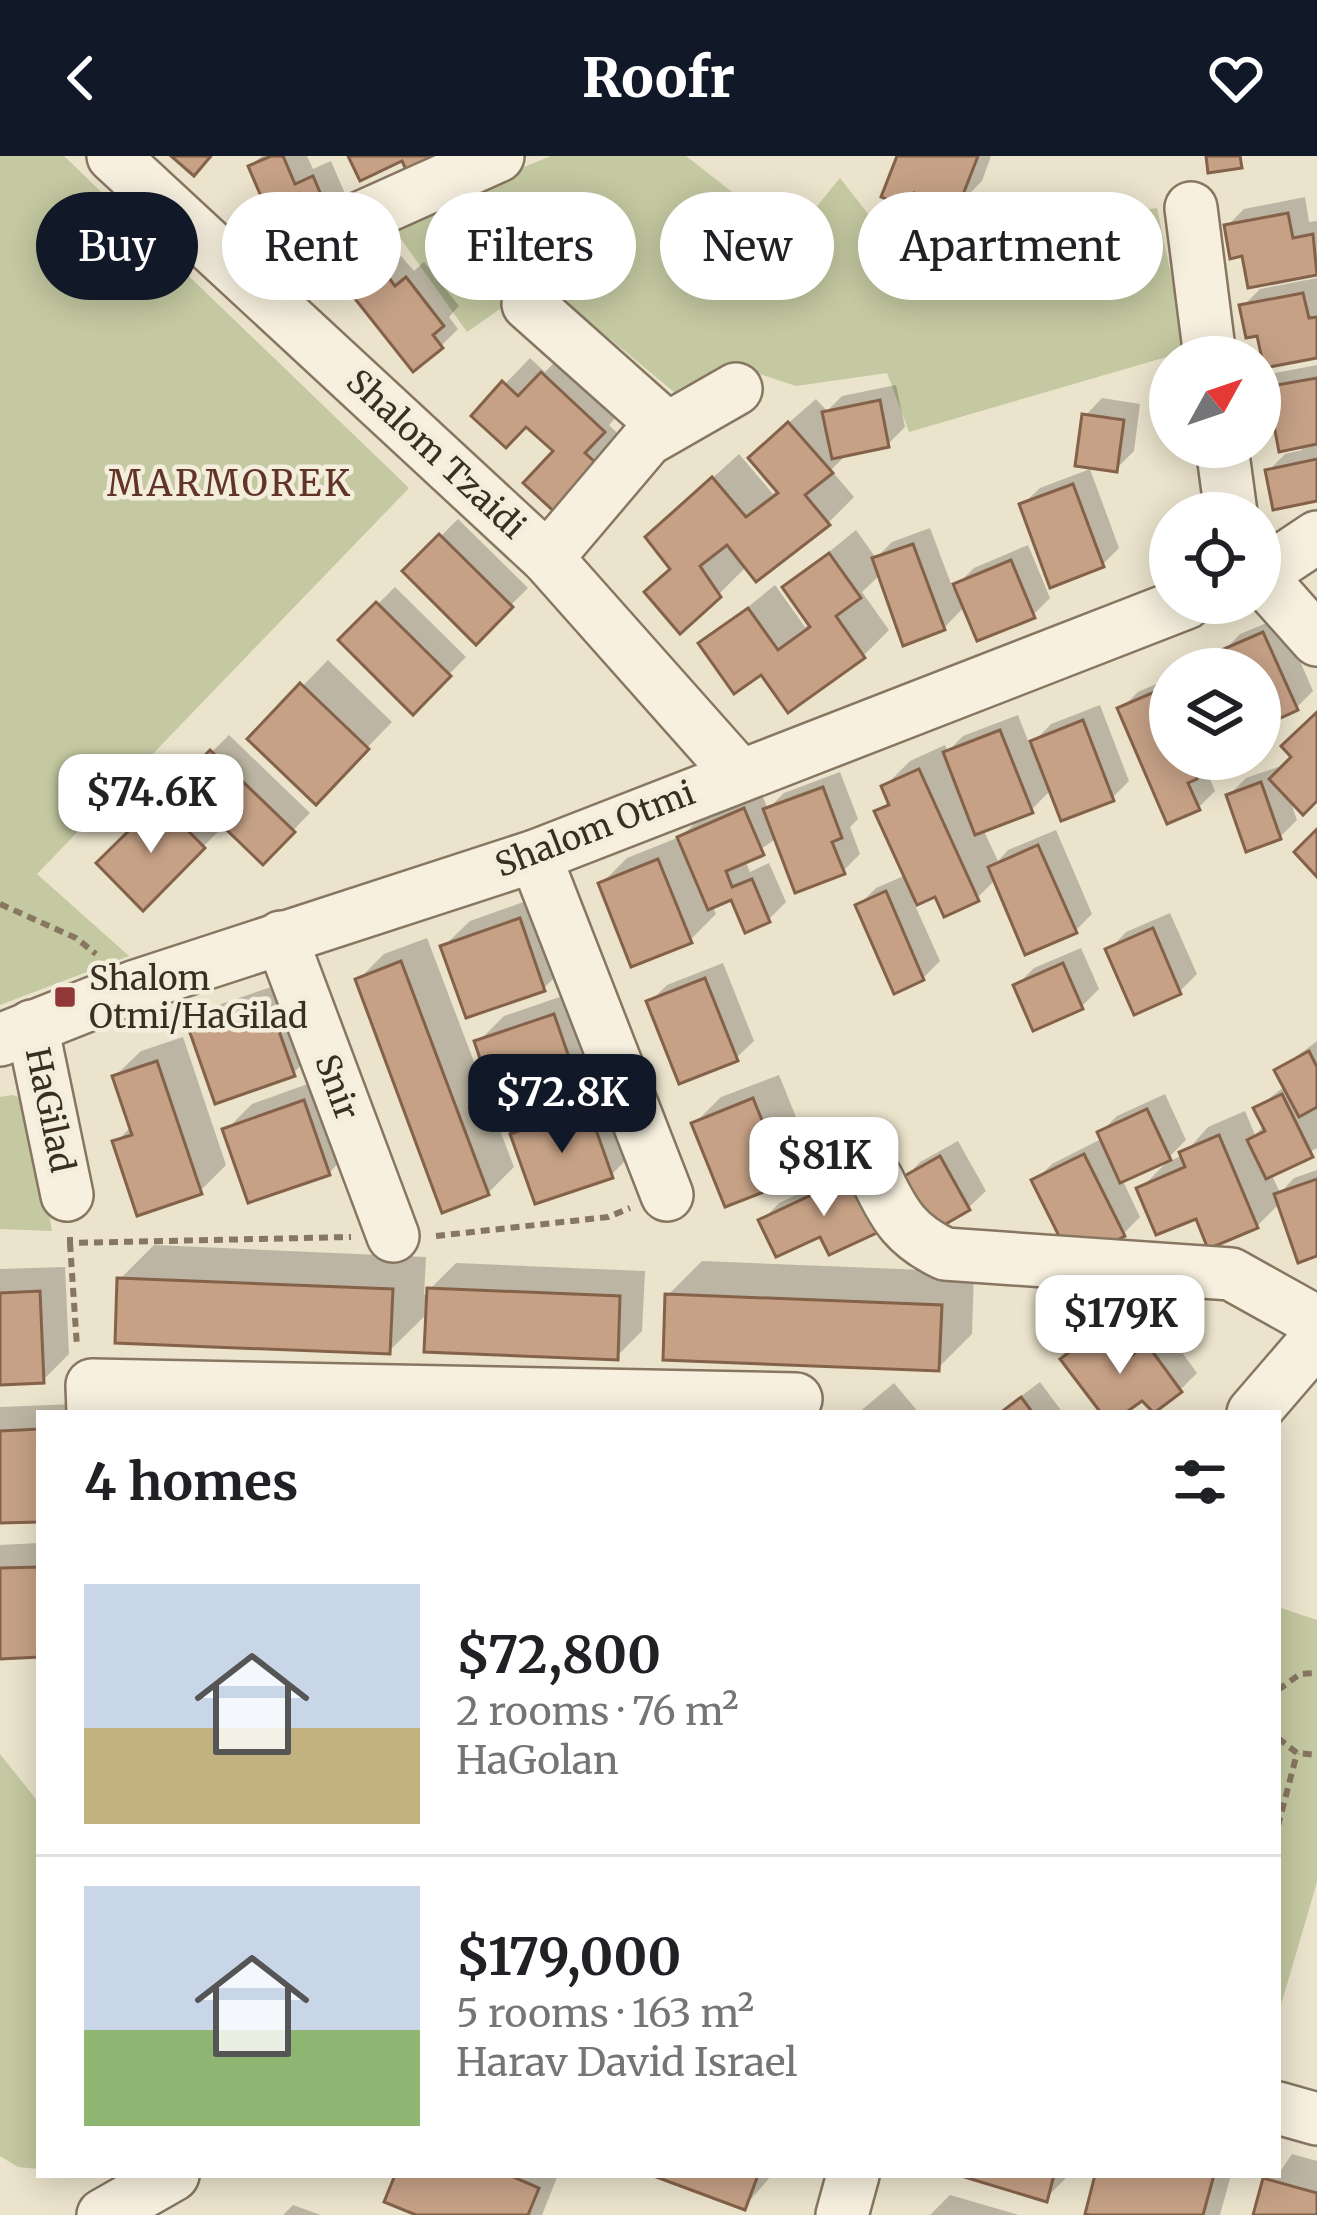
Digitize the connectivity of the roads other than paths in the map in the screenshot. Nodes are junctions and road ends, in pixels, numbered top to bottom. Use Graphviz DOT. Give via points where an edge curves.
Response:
graph roads {
  1 [pos="113,156"];
  2 [pos="498,156"];
  3 [pos="401,200"];
  4 [pos="1190,208"];
  5 [pos="222,256"];
  6 [pos="270,300"];
  7 [pos="528,304"];
  8 [pos="1207,336"];
  9 [pos="736,389"];
  10 [pos="667,428"];
  11 [pos="1317,537"];
  12 [pos="548,558"];
  13 [pos="1281,562"];
  14 [pos="1281,600"];
  15 [pos="1149,617"];
  16 [pos="1317,640"];
  17 [pos="738,772"];
  18 [pos="535,856"];
  19 [pos="281,937"];
  20 [pos="16,1033"];
  21 [pos="877,1179"];
  22 [pos="668,1195"];
  23 [pos="69,1219"];
  24 [pos="393,1236"];
  25 [pos="1317,1339"];
  26 [pos="92,1399"];
  27 [pos="1317,1400"];
  28 [pos="552,1405"];
  29 [pos="787,1406"];
  30 [pos="1256,1410"];
  31 [pos="1281,1412"];
  32 [pos="1281,2109"];
  33 [pos="1317,2119"];
  34 [pos="167,2178"];
  35 [pos="852,2178"];
  36 [pos="103,2215"];
  37 [pos="842,2215"];
  1 -- 5 [label="street, Shalom Tzaidi"];
  2 -- 3 [label="street"];
  4 -- 8 [label="street"];
  6 -- 12 [label="street, Shalom Tzaidi"];
  7 -- 10 [label="street"];
  9 -- 10 [label="street"];
  10 -- 12 [label="street" via="622,466"];
  11 -- 13 [label="street"];
  12 -- 17 [label="street, Shalom Tzaidi"];
  14 -- 16 [label="street"];
  15 -- 17 [label="street, Shalom Otmi"];
  17 -- 18 [label="street, Shalom Otmi"];
  18 -- 19 [label="street, Shalom Otmi"];
  18 -- 22 [label="street"];
  19 -- 20 [label="street, Shalom Otmi"];
  19 -- 24 [label="street, Snir"];
  20 -- 23 [label="street, HaGilad"];
  21 -- 25 [label="street" via="898,1223 945,1254 1202,1269 1256,1284"];
  25 -- 30 [label="street"];
  26 -- 28 [label="street"];
  27 -- 31 [label="street"];
  28 -- 29 [label="street"];
  32 -- 33 [label="street"];
  34 -- 36 [label="street"];
  35 -- 37 [label="street"];
}
